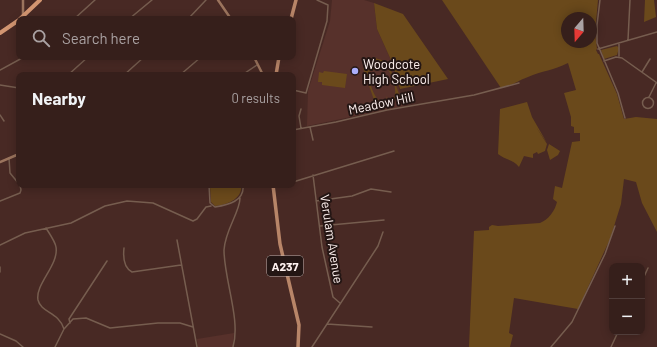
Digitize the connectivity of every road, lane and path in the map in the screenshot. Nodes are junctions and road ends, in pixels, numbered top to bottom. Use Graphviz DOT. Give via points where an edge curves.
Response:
graph roads {
  1 [pos="22,0"];
  2 [pos="40,0"];
  3 [pos="95,0"];
  4 [pos="152,0"];
  5 [pos="206,0"];
  6 [pos="218,0"];
  7 [pos="296,0"];
  8 [pos="317,0"];
  9 [pos="600,0"];
  10 [pos="630,0"];
  11 [pos="22,8"];
  12 [pos="29,11"];
  13 [pos="23,16"];
  14 [pos="25,16"];
  15 [pos="77,16"];
  16 [pos="133,16"];
  17 [pos="191,16"];
  18 [pos="229,16"];
  19 [pos="292,16"];
  20 [pos="16,23"];
  21 [pos="657,32"];
  22 [pos="0,33"];
  23 [pos="628,41"];
  24 [pos="619,43"];
  25 [pos="598,49"];
  26 [pos="619,56"];
  27 [pos="18,60"];
  28 [pos="85,60"];
  29 [pos="141,60"];
  30 [pos="198,60"];
  31 [pos="256,60"];
  32 [pos="278,60"];
  33 [pos="650,60"];
  34 [pos="604,61"];
  35 [pos="258,64"];
  36 [pos="0,70"];
  37 [pos="71,72"];
  38 [pos="127,72"];
  39 [pos="184,72"];
  40 [pos="246,72"];
  41 [pos="262,72"];
  42 [pos="276,72"];
  43 [pos="642,72"];
  44 [pos="519,83"];
  45 [pos="656,83"];
  46 [pos="0,85"];
  47 [pos="16,88"];
  48 [pos="296,91"];
  49 [pos="649,97"];
  50 [pos="301,109"];
  51 [pos="0,115"];
  52 [pos="625,118"];
  53 [pos="4,121"];
  54 [pos="310,127"];
  55 [pos="301,128"];
  56 [pos="296,129"];
  57 [pos="313,140"];
  58 [pos="394,151"];
  59 [pos="16,155"];
  60 [pos="9,158"];
  61 [pos="0,162"];
  62 [pos="313,175"];
  63 [pos="16,181"];
  64 [pos="296,181"];
  65 [pos="21,188"];
  66 [pos="209,188"];
  67 [pos="243,188"];
  68 [pos="273,188"];
  69 [pos="391,192"];
  70 [pos="240,198"];
  71 [pos="316,200"];
  72 [pos="0,201"];
  73 [pos="211,206"];
  74 [pos="384,220"];
  75 [pos="320,226"];
  76 [pos="615,226"];
  77 [pos="46,228"];
  78 [pos="383,232"];
  79 [pos="177,240"];
  80 [pos="0,245"];
  81 [pos="124,248"];
  82 [pos="107,261"];
  83 [pos="181,265"];
  84 [pos="0,267"];
  85 [pos="648,268"];
  86 [pos="0,272"];
  87 [pos="645,275"];
  88 [pos="340,303"];
  89 [pos="70,323"];
  90 [pos="327,324"];
  91 [pos="193,327"];
  92 [pos="372,327"];
  93 [pos="64,329"];
  94 [pos="0,334"];
  95 [pos="617,335"];
  96 [pos="23,347"];
  97 [pos="55,347"];
  98 [pos="197,347"];
  99 [pos="233,347"];
  100 [pos="298,347"];
  101 [pos="312,347"];
  102 [pos="551,347"];
  103 [pos="612,347"];
  1 -- 11 [label="main road"];
  2 -- 12 [label="highway"];
  3 -- 15 [label="street"];
  4 -- 16 [label="street"];
  5 -- 17 [label="street"];
  6 -- 18 [label="main road"];
  7 -- 19 [label="main road"];
  8 -- 48 [label="street" via="328,5 326,25 305,93"];
  9 -- 25 [label="street"];
  10 -- 23 [label="street"];
  11 -- 12 [label="highway"];
  11 -- 13 [label="main road"];
  12 -- 14 [label="highway"];
  20 -- 22 [label="highway"];
  21 -- 23 [label="street"];
  23 -- 24 [label="street"];
  24 -- 25 [label="street"];
  24 -- 26 [label="street"];
  25 -- 34 [label="street"];
  26 -- 34 [label="street"];
  26 -- 43 [label="street"];
  27 -- 36 [label="street"];
  28 -- 37 [label="street"];
  29 -- 38 [label="street"];
  30 -- 39 [label="street"];
  31 -- 35 [label="main road"];
  32 -- 42 [label="main road"];
  33 -- 43 [label="street"];
  34 -- 52 [label="street" via="618,93"];
  35 -- 40 [label="street"];
  35 -- 41 [label="main road"];
  43 -- 45 [label="street"];
  44 -- 54 [label="street, Meadow Hill" via="474,95"];
  45 -- 49 [label="street"];
  46 -- 47 [label="street"];
  49 -- 49 [label="street" via="653,99 651,109 645,108 644,99"];
  50 -- 55 [label="street" via="298,116"];
  51 -- 53 [label="street"];
  54 -- 55 [label="street, Meadow Hill"];
  54 -- 57 [label="street"];
  55 -- 56 [label="street, Meadow Hill"];
  58 -- 62 [label="street"];
  59 -- 60 [label="main road"];
  60 -- 61 [label="main road"];
  60 -- 63 [label="street" via="10,173"];
  62 -- 64 [label="street"];
  62 -- 71 [label="street, Verulam Avenue"];
  65 -- 72 [label="street" via="20,193"];
  66 -- 73 [label="street"];
  67 -- 70 [label="street"];
  68 -- 100 [label="main road, A237" via="280,244 299,325"];
  69 -- 71 [label="street" via="371,189 352,196"];
  70 -- 73 [label="street" via="224,205"];
  70 -- 99 [label="street" via="224,247 234,332"];
  71 -- 75 [label="street, Verulam Avenue"];
  73 -- 77 [label="street" via="206,207 193,221 153,203 127,201 105,206 71,223"];
  74 -- 75 [label="street"];
  75 -- 88 [label="street, Verulam Avenue" via="333,297"];
  76 -- 102 [label="street" via="605,254 572,322"];
  77 -- 80 [label="street" via="25,233"];
  77 -- 93 [label="street" via="56,247 56,256 39,292 38,301 41,306 60,318"];
  78 -- 88 [label="street" via="378,246"];
  79 -- 83 [label="street"];
  81 -- 83 [label="street" via="126,267 132,272"];
  82 -- 89 [label="street" via="69,319"];
  83 -- 91 [label="street"];
  84 -- 86 [label="street"];
  85 -- 87 [label="street"];
  88 -- 90 [label="street"];
  89 -- 91 [label="street" via="73,319 86,318 110,328 158,323 180,323"];
  89 -- 93 [label="street"];
  90 -- 92 [label="street"];
  90 -- 101 [label="street"];
  91 -- 98 [label="street"];
  93 -- 97 [label="street"];
  94 -- 96 [label="street"];
  95 -- 103 [label="street"];
}
